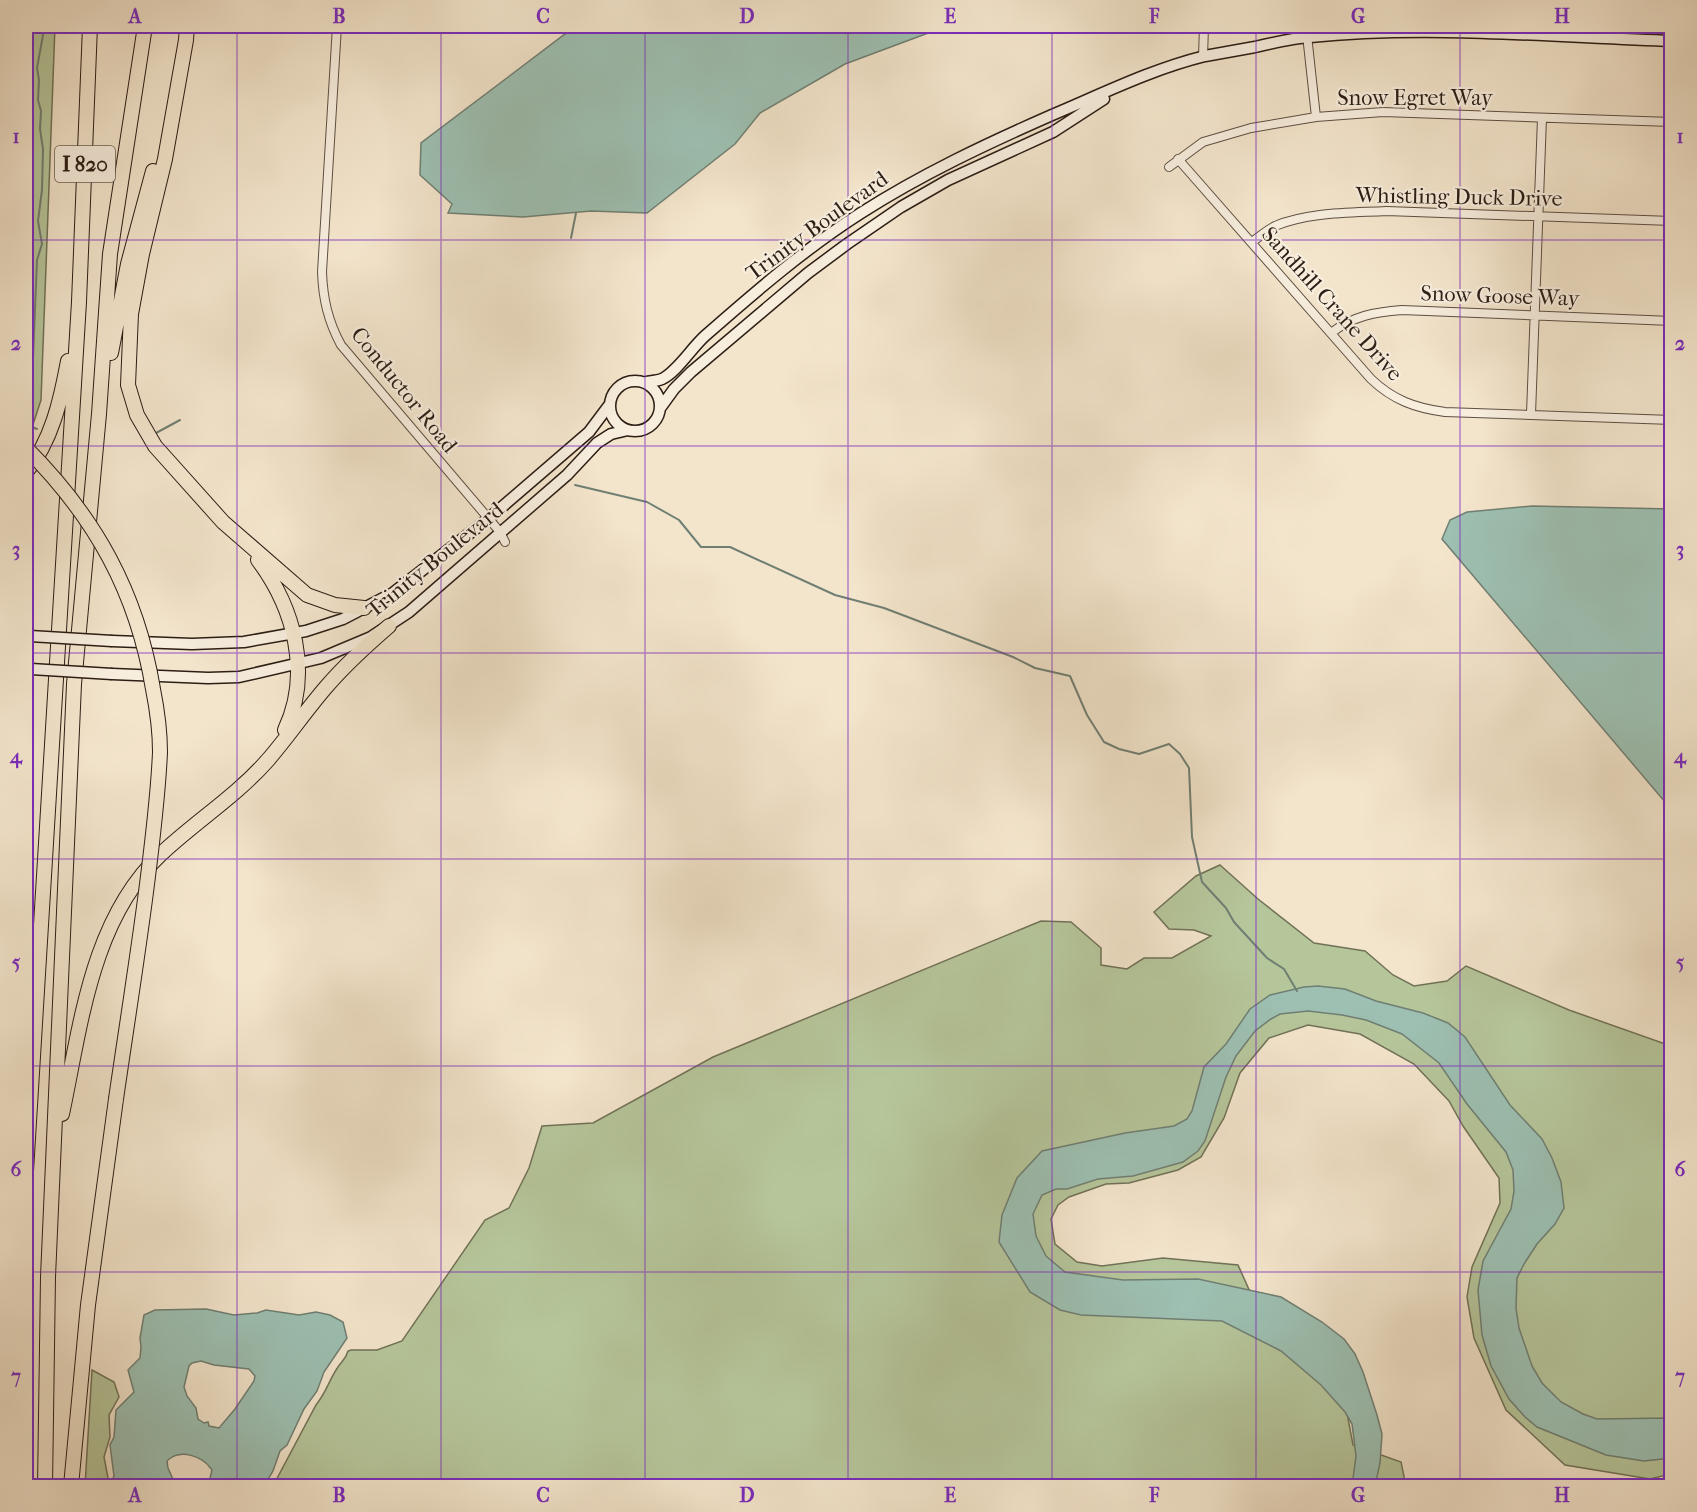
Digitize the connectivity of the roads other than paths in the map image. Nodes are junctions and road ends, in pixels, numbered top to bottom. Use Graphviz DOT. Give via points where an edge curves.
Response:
graph roads {
  1 [pos="90,26"];
  2 [pos="145,26"];
  3 [pos="187,26"];
  4 [pos="337,26"];
  5 [pos="1204,26"];
  6 [pos="1306,31"];
  7 [pos="1671,41"];
  8 [pos="1203,57"];
  9 [pos="1129,82"];
  10 [pos="1316,117"];
  11 [pos="1542,118"];
  12 [pos="1671,122"];
  13 [pos="170,123"];
  14 [pos="1178,159"];
  15 [pos="1169,167"];
  16 [pos="1538,216"];
  17 [pos="1671,221"];
  18 [pos="1252,242"];
  19 [pos="79,302"];
  20 [pos="1534,315"];
  21 [pos="1671,321"];
  22 [pos="1332,333"];
  23 [pos="646,382"];
  24 [pos="610,404"];
  25 [pos="661,407"];
  26 [pos="99,414"];
  27 [pos="1531,414"];
  28 [pos="1671,420"];
  29 [pos="628,430"];
  30 [pos="26,448"];
  31 [pos="26,472"];
  32 [pos="488,519"];
  33 [pos="502,537"];
  34 [pos="242,539"];
  35 [pos="364,608"];
  36 [pos="390,626"];
  37 [pos="294,633"];
  38 [pos="28,636"];
  39 [pos="299,664"];
  40 [pos="28,669"];
  41 [pos="267,761"];
  42 [pos="26,1128"];
  43 [pos="27,1147"];
  44 [pos="55,1149"];
  45 [pos="26,1171"];
  46 [pos="45,1486"];
  47 [pos="71,1486"];
  1 -- 19 [label="highway, I 820"];
  2 -- 26 [label="highway, I 820" via="110,255"];
  3 -- 13 [label="highway"];
  4 -- 32 [label="street, Conductor Road" via="322,272 329,320 341,345"];
  5 -- 8 [label="street"];
  6 -- 7 [label="main road, Trinity Boulevard"];
  6 -- 8 [label="main road, Trinity Boulevard"];
  6 -- 10 [label="street"];
  8 -- 9 [label="main road, Trinity Boulevard"];
  9 -- 23 [label="main road, Trinity Boulevard" via="977,149 890,194 797,260 704,337 661,380"];
  9 -- 25 [label="main road, Trinity Boulevard" via="1053,132 948,180 847,244 691,372"];
  10 -- 11 [label="street, Snow Egret Way" via="1383,112"];
  10 -- 14 [label="street, Snow Egret Way" via="1228,134 1203,142"];
  11 -- 12 [label="street, Snow Egret Way"];
  11 -- 16 [label="street"];
  13 -- 26 [label="highway" via="136,232"];
  13 -- 34 [label="highway" via="131,314 128,385 137,415 154,446"];
  14 -- 15 [label="street, Snow Egret Way"];
  14 -- 18 [label="street, Sandhill Crane Drive"];
  16 -- 17 [label="street, Whistling Duck Drive"];
  16 -- 18 [label="street, Whistling Duck Drive" via="1344,213 1305,217 1275,226"];
  16 -- 20 [label="street"];
  18 -- 22 [label="street, Sandhill Crane Drive"];
  19 -- 31 [label="highway" via="63,388 51,428"];
  19 -- 43 [label="highway, I 820"];
  20 -- 21 [label="street, Snow Goose Way"];
  20 -- 22 [label="street, Snow Goose Way" via="1382,311 1355,318"];
  20 -- 27 [label="street"];
  22 -- 27 [label="street, Sandhill Crane Drive" via="1371,379 1404,403 1445,412"];
  23 -- 24 [label="main road, Trinity Boulevard" via="621,385"];
  23 -- 25 [label="main road" via="657,393"];
  24 -- 29 [label="main road" via="614,420"];
  24 -- 32 [label="main road, Trinity Boulevard" via="589,432"];
  25 -- 29 [label="main road, Trinity Boulevard" via="650,427"];
  26 -- 44 [label="highway, I 820" via="74,684"];
  27 -- 28 [label="street, Sandhill Crane Drive"];
  29 -- 33 [label="main road, Trinity Boulevard" via="597,443"];
  30 -- 47 [label="highway, bridge" via="79,508 122,582 149,666 160,750 153,840 88,1305"];
  32 -- 33 [label="street, Conductor Road"];
  32 -- 35 [label="main road, Trinity Boulevard" via="393,593"];
  33 -- 36 [label="main road, Trinity Boulevard"];
  34 -- 35 [label="highway" via="306,595 335,605"];
  34 -- 37 [label="highway" via="278,591"];
  35 -- 37 [label="main road, Trinity Boulevard" via="343,619"];
  36 -- 39 [label="main road, Trinity Boulevard" via="331,654"];
  36 -- 41 [label="highway" via="325,687"];
  37 -- 38 [label="main road, Trinity Boulevard, bridge" via="244,642 210,643"];
  37 -- 39 [label="highway"];
  39 -- 40 [label="main road, Trinity Boulevard, bridge" via="208,678"];
  39 -- 41 [label="highway" via="297,695 289,722"];
  41 -- 44 [label="highway" via="160,855 124,899 106,936 90,988"];
  42 -- 43 [label="highway"];
  43 -- 45 [label="highway, I 820"];
  44 -- 46 [label="highway, I 820" via="48,1277"];
}
